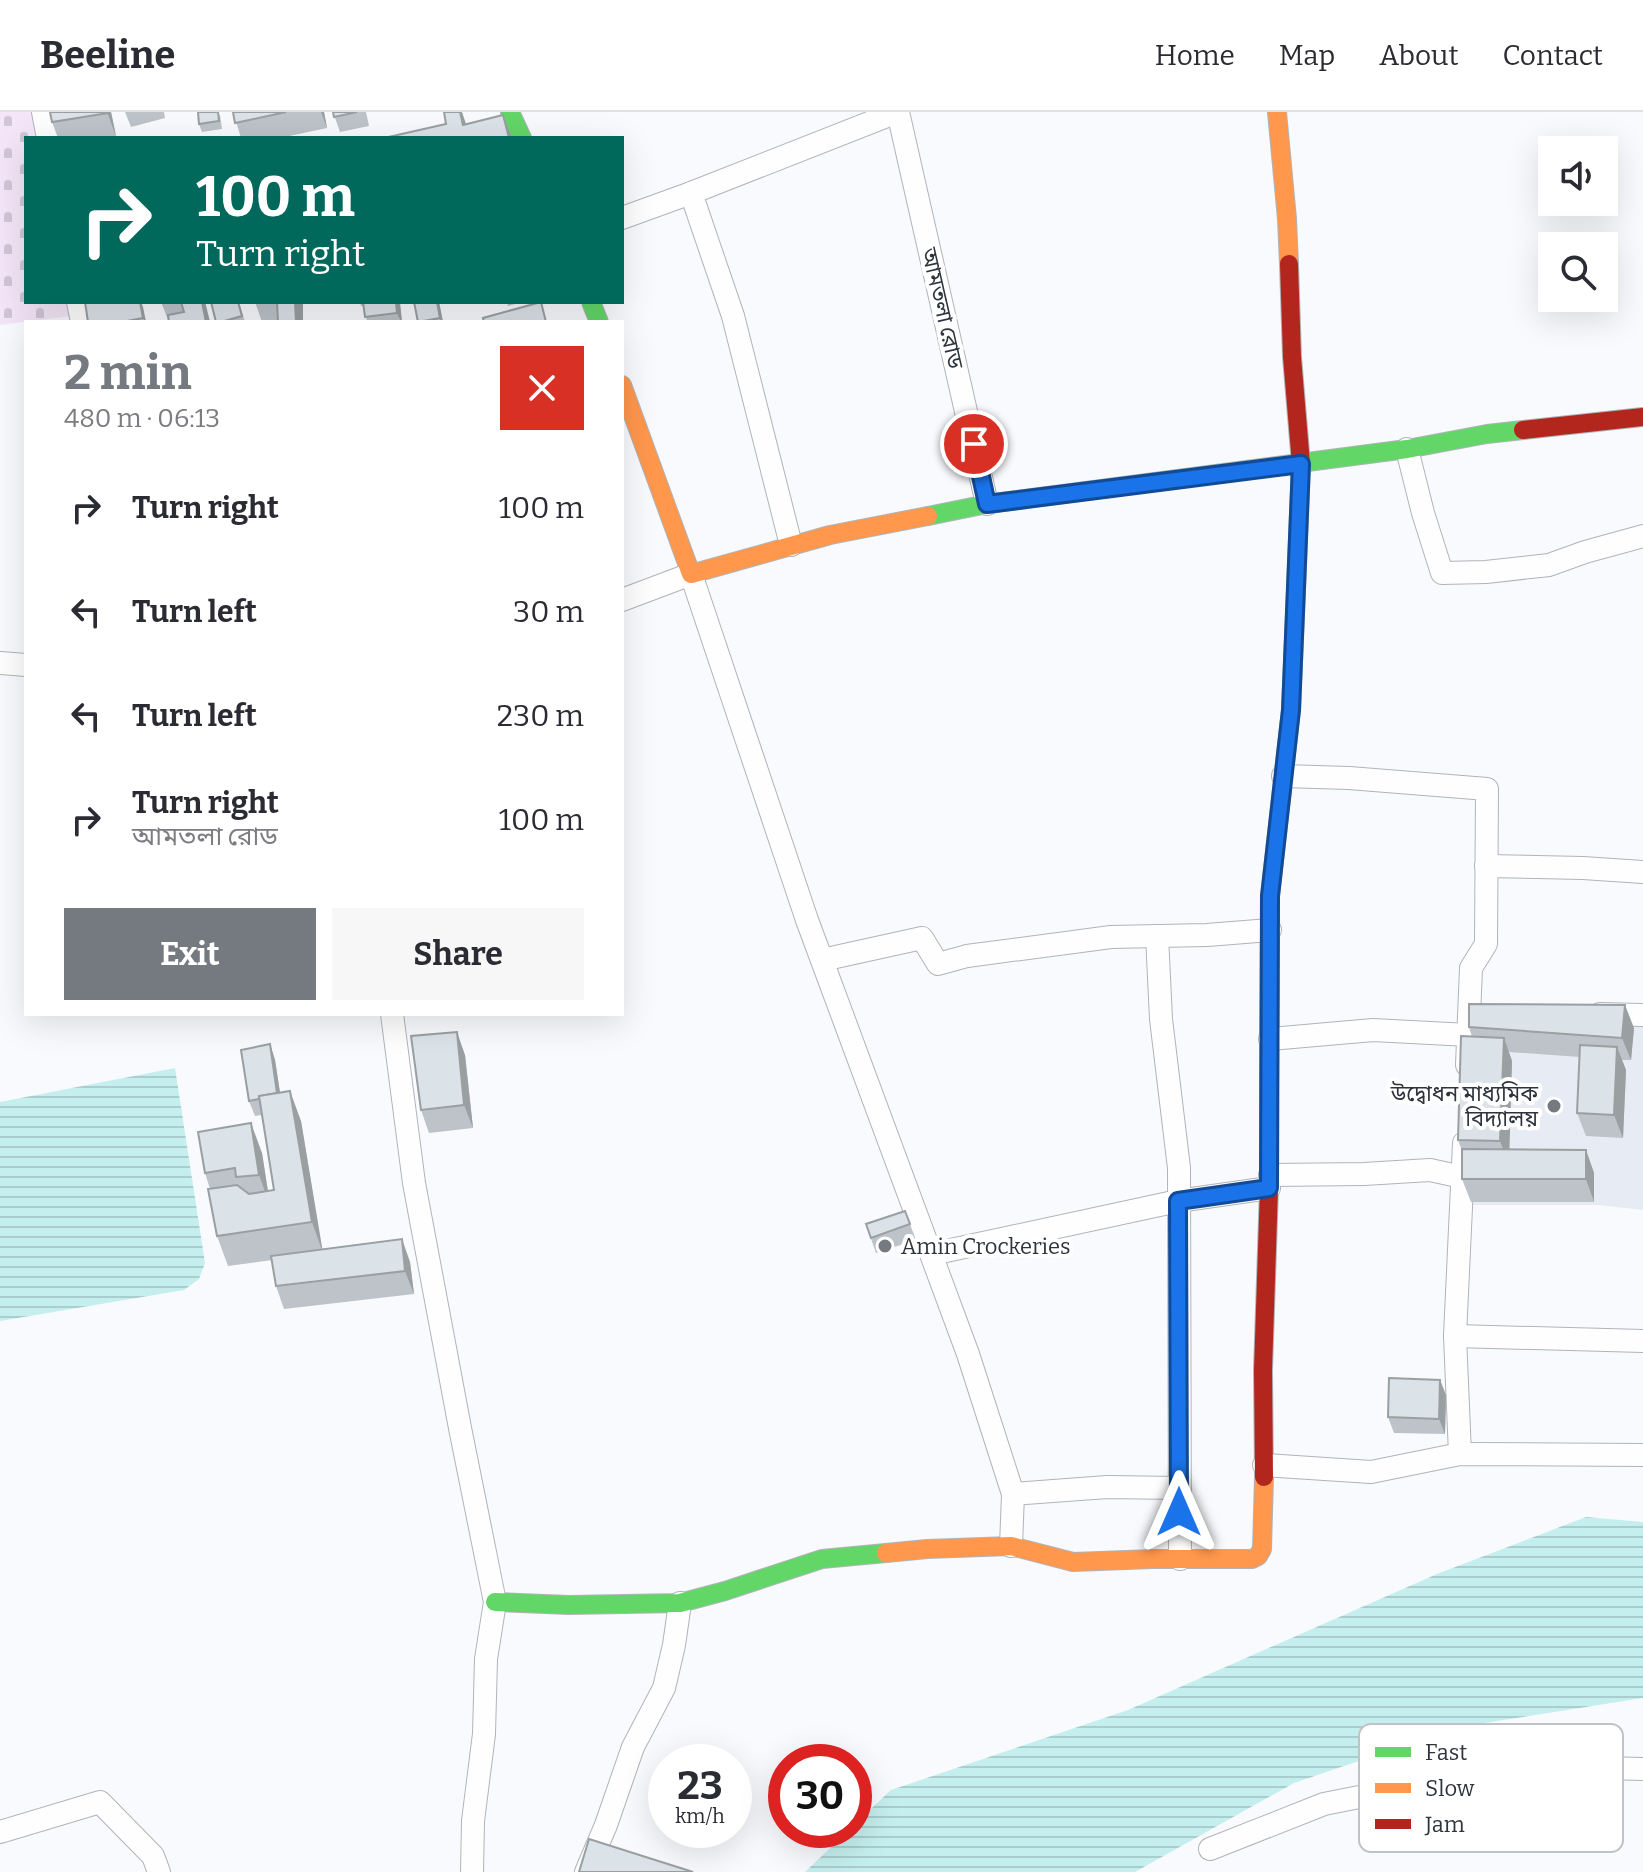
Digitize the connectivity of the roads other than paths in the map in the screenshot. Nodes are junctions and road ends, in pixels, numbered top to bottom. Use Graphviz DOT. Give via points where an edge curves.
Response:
graph roads {
  1 [pos="43,112"];
  2 [pos="510,112"];
  3 [pos="898,112"];
  4 [pos="1277,112"];
  5 [pos="48,136"];
  6 [pos="521,136"];
  7 [pos="691,193"];
  8 [pos="624,217"];
  9 [pos="624,390"];
  10 [pos="1643,417"];
  11 [pos="1407,449"];
  12 [pos="1301,464"];
  13 [pos="987,504"];
  14 [pos="1643,536"];
  15 [pos="791,545"];
  16 [pos="691,574"];
  17 [pos="624,599"];
  18 [pos="0,663"];
  19 [pos="24,665"];
  20 [pos="1283,776"];
  21 [pos="1486,866"];
  22 [pos="1643,872"];
  23 [pos="1270,930"];
  24 [pos="1157,936"];
  25 [pos="822,960"];
  26 [pos="1580,1014"];
  27 [pos="1643,1015"];
  28 [pos="392,1016"];
  29 [pos="1468,1035"];
  30 [pos="1270,1039"];
  31 [pos="1466,1082"];
  32 [pos="1464,1129"];
  33 [pos="1462,1177"];
  34 [pos="1270,1182"];
  35 [pos="1178,1201"];
  36 [pos="932,1254"];
  37 [pos="1455,1336"];
  38 [pos="1643,1341"];
  39 [pos="1460,1454"];
  40 [pos="1643,1455"];
  41 [pos="1264,1465"];
  42 [pos="1179,1488"];
  43 [pos="1013,1494"];
  44 [pos="1011,1546"];
  45 [pos="1180,1559"];
  46 [pos="495,1602"];
  47 [pos="680,1603"];
  48 [pos="1623,1769"];
  49 [pos="1643,1769"];
  50 [pos="1359,1797"];
  51 [pos="0,1832"];
  52 [pos="1210,1849"];
  53 [pos="159,1872"];
  54 [pos="472,1872"];
  55 [pos="586,1872"];
  1 -- 5 [label="street"];
  2 -- 6 [label="street"];
  3 -- 7 [label="street"];
  3 -- 13 [label="street, আমতলা রোড"];
  4 -- 12 [label="street"];
  7 -- 8 [label="street"];
  7 -- 15 [label="street" via="733,316"];
  9 -- 16 [label="street"];
  10 -- 11 [label="street" via="1487,434"];
  11 -- 12 [label="street"];
  11 -- 14 [label="street" via="1442,573 1549,565"];
  12 -- 13 [label="street"];
  12 -- 20 [label="street" via="1291,710"];
  13 -- 15 [label="street"];
  15 -- 16 [label="street"];
  16 -- 17 [label="street"];
  16 -- 25 [label="street"];
  18 -- 19 [label="street"];
  20 -- 21 [label="street" via="1487,789"];
  20 -- 23 [label="street"];
  21 -- 22 [label="street"];
  21 -- 29 [label="street" via="1486,944 1471,968 1478,1012"];
  23 -- 24 [label="street"];
  23 -- 30 [label="street"];
  24 -- 25 [label="street" via="1081,940 938,964 922,938"];
  24 -- 35 [label="street"];
  25 -- 36 [label="street"];
  26 -- 27 [label="street"];
  28 -- 46 [label="street" via="414,1183"];
  29 -- 30 [label="street" via="1373,1030"];
  29 -- 31 [label="street"];
  30 -- 34 [label="street"];
  32 -- 33 [label="street"];
  33 -- 34 [label="street" via="1430,1170"];
  33 -- 37 [label="street"];
  34 -- 35 [label="street"];
  34 -- 41 [label="street"];
  35 -- 36 [label="street"];
  35 -- 42 [label="street"];
  36 -- 43 [label="street"];
  37 -- 38 [label="street"];
  37 -- 39 [label="street"];
  39 -- 40 [label="street"];
  39 -- 41 [label="street" via="1371,1472"];
  41 -- 45 [label="street" via="1258,1556"];
  42 -- 43 [label="street"];
  42 -- 45 [label="street"];
  43 -- 44 [label="street"];
  44 -- 45 [label="street" via="1073,1562"];
  44 -- 47 [label="street" via="822,1559"];
  46 -- 47 [label="street"];
  46 -- 54 [label="street" via="486,1659"];
  47 -- 55 [label="street" via="664,1688 633,1747"];
  48 -- 49 [label="street"];
  50 -- 52 [label="street" via="1324,1804"];
  51 -- 53 [label="street" via="100,1802 153,1856"];
}
